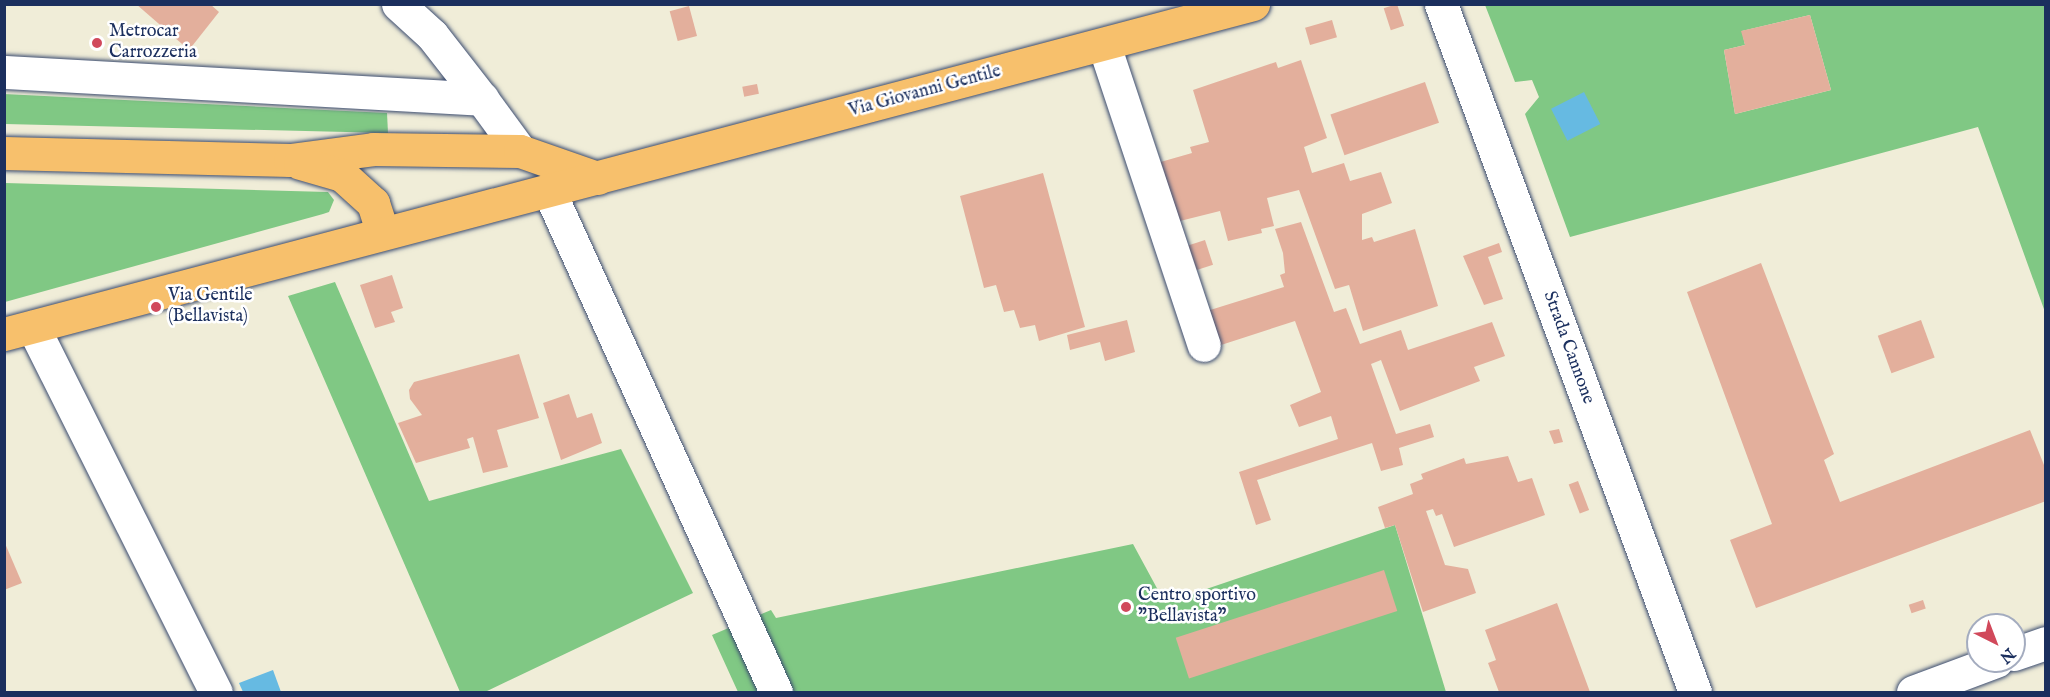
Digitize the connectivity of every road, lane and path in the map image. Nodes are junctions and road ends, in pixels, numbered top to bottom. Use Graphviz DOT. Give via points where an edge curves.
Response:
graph roads {
  1 [pos="399,4"];
  2 [pos="1252,4"];
  3 [pos="1441,4"];
  4 [pos="1104,45"];
  5 [pos="4,72"];
  6 [pos="482,99"];
  7 [pos="520,151"];
  8 [pos="4,153"];
  9 [pos="290,160"];
  10 [pos="597,178"];
  11 [pos="549,191"];
  12 [pos="382,231"];
  13 [pos="19,330"];
  14 [pos="1204,345"];
  15 [pos="2046,643"];
  16 [pos="2026,650"];
  17 [pos="1966,673"];
  18 [pos="216,693"];
  19 [pos="776,693"];
  20 [pos="1695,693"];
  21 [pos="1913,693"];
  1 -- 6 [label="street" via="432,35"];
  2 -- 4 [label="main road, Via Giovanni Gentile"];
  3 -- 20 [label="street, Strada Cannone"];
  4 -- 10 [label="main road, Via Giovanni Gentile"];
  4 -- 14 [label="street"];
  5 -- 6 [label="street"];
  6 -- 7 [label="street"];
  7 -- 9 [label="main road" via="373,149"];
  7 -- 10 [label="main road"];
  8 -- 9 [label="main road"];
  9 -- 12 [label="main road" via="342,175 373,203"];
  10 -- 11 [label="main road, Via Giovanni Gentile"];
  11 -- 12 [label="main road, Via Giovanni Gentile"];
  11 -- 19 [label="street"];
  12 -- 13 [label="main road, Via Giovanni Gentile"];
  13 -- 18 [label="street"];
  15 -- 16 [label="street"];
  17 -- 21 [label="street"];
}
